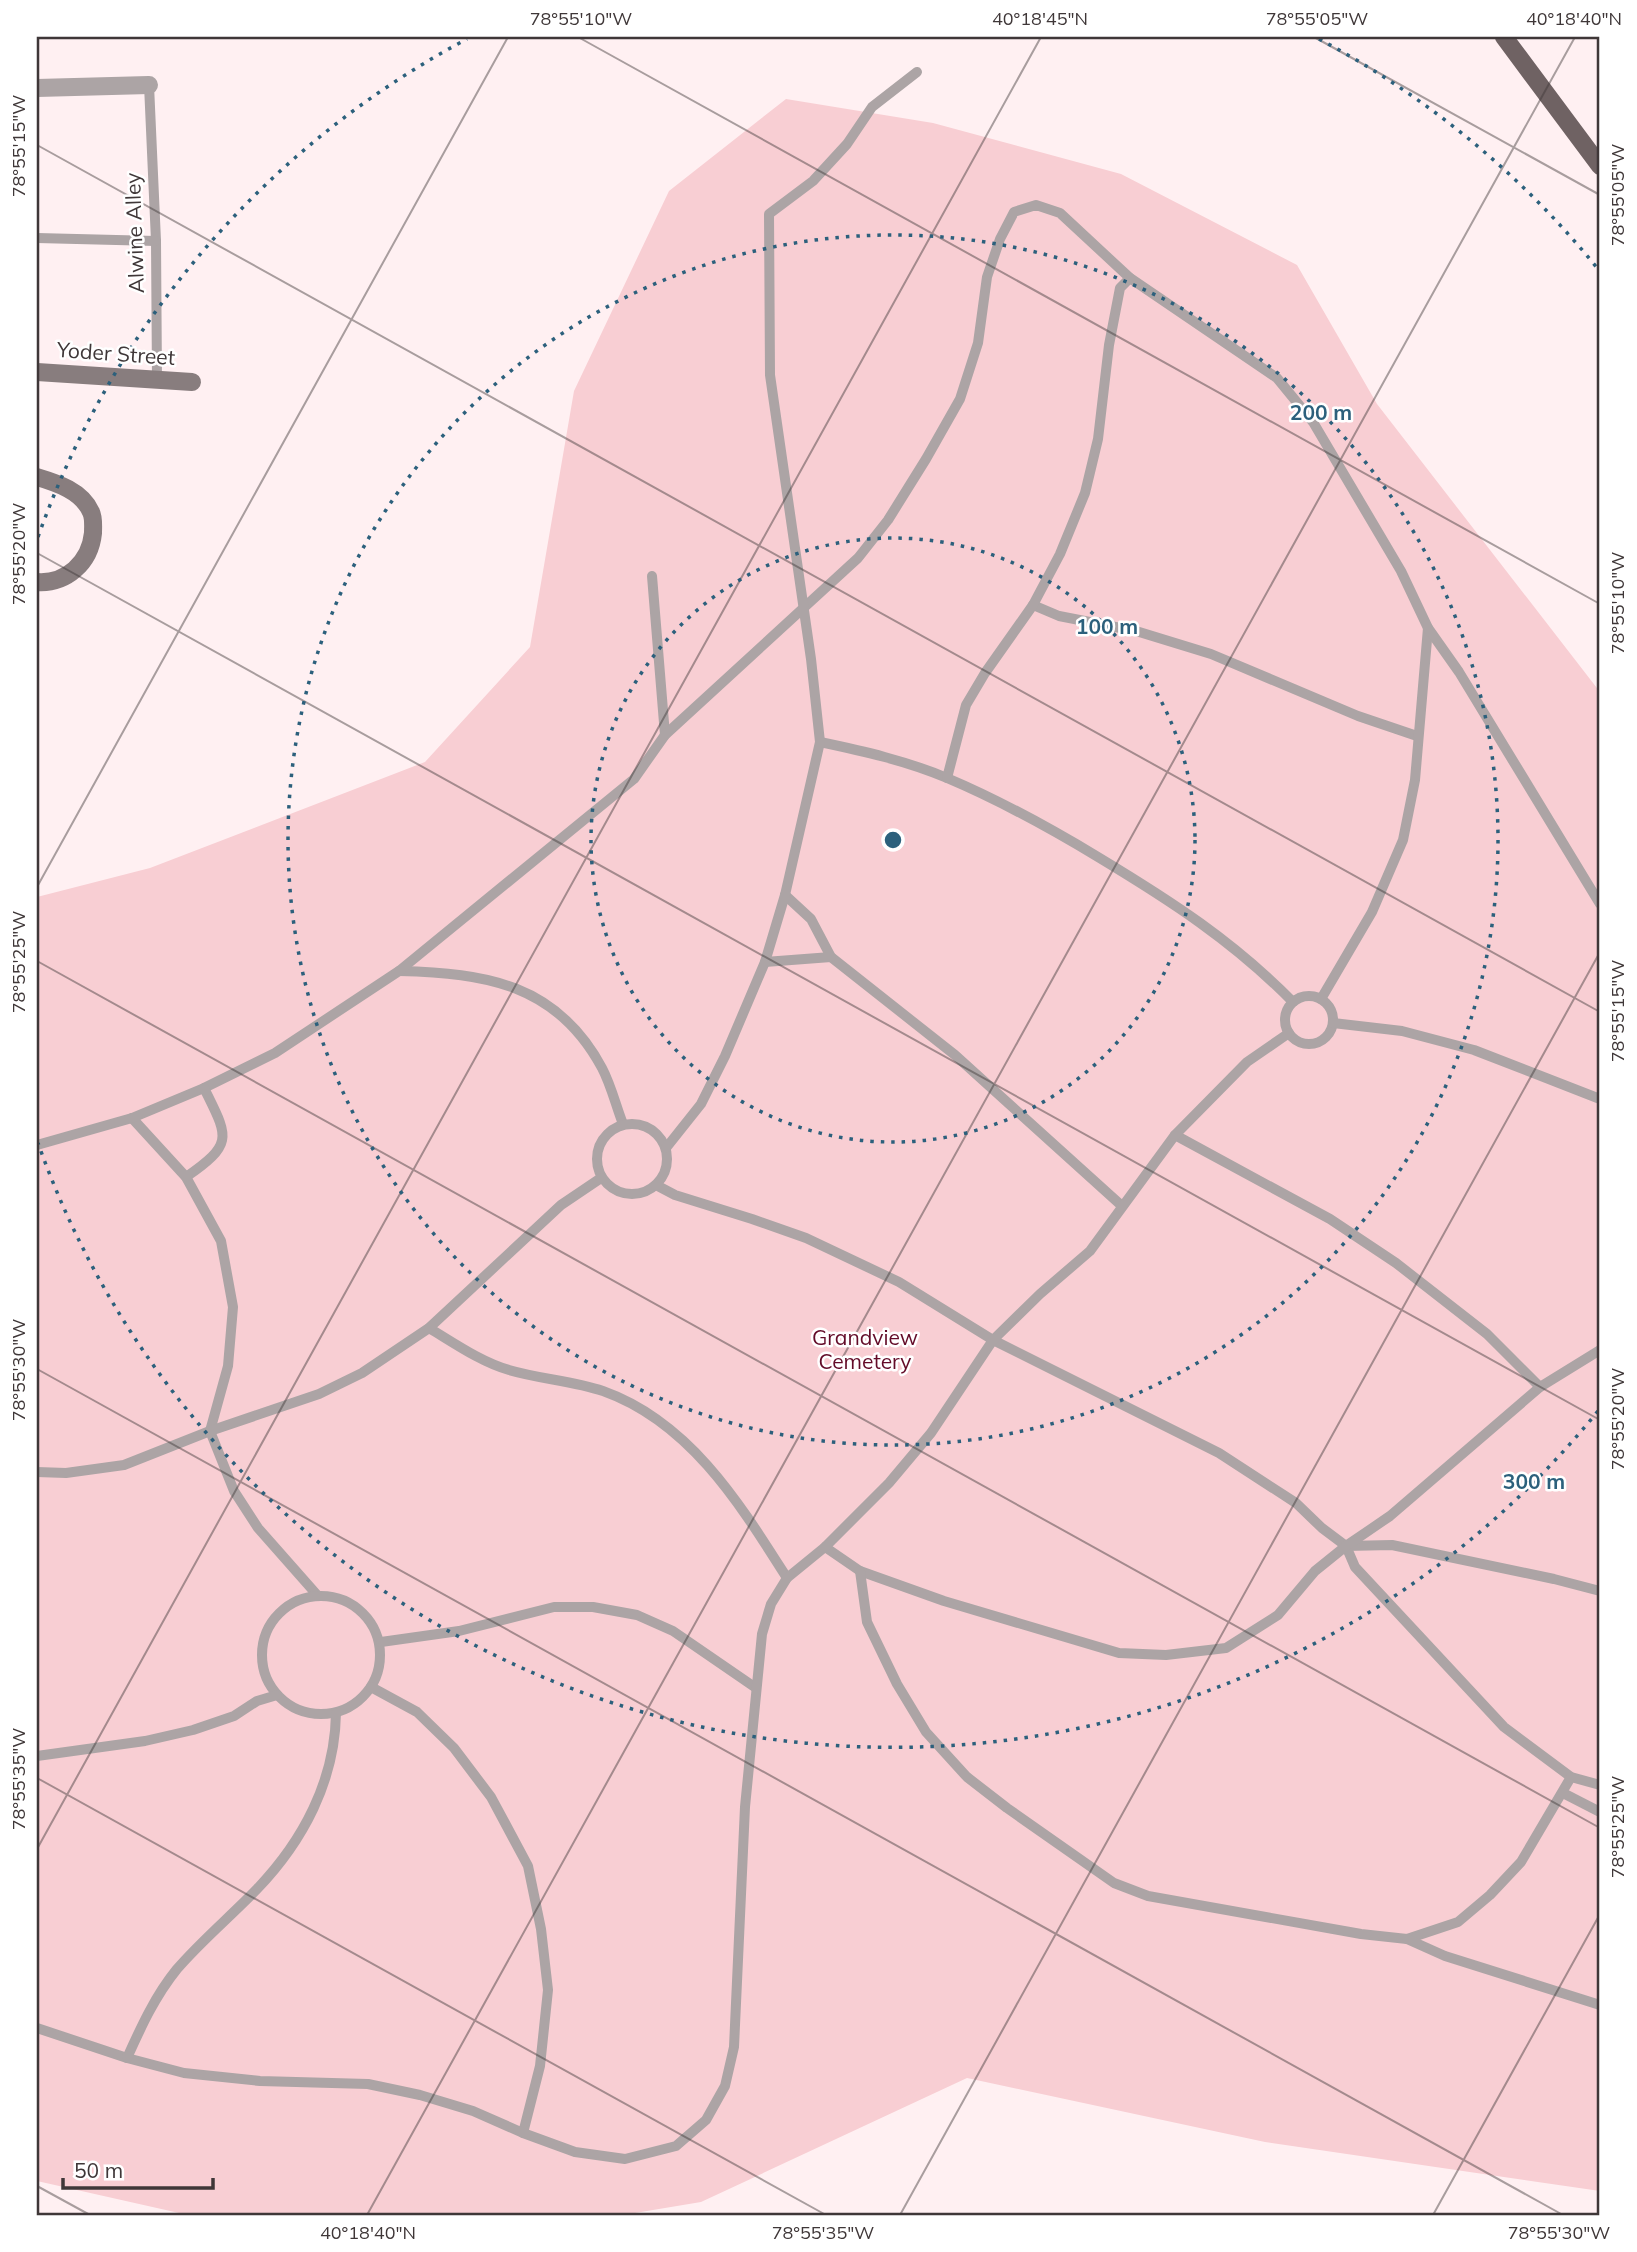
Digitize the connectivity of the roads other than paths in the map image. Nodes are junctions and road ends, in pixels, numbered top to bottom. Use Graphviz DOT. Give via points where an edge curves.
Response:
graph roads {
  1 [pos="1504,37"];
  2 [pos="917,72"];
  3 [pos="149,85"];
  4 [pos="37,88"];
  5 [pos="1600,166"];
  6 [pos="37,238"];
  7 [pos="156,241"];
  8 [pos="1130,278"];
  9 [pos="37,372"];
  10 [pos="157,381"];
  11 [pos="192,382"];
  12 [pos="37,477"];
  13 [pos="652,576"];
  14 [pos="37,582"];
  15 [pos="1032,605"];
  16 [pos="804,610"];
  17 [pos="1428,628"];
  18 [pos="665,735"];
  19 [pos="1417,736"];
  20 [pos="820,742"];
  21 [pos="947,778"];
  22 [pos="785,895"];
  23 [pos="1600,904"];
  24 [pos="831,957"];
  25 [pos="765,962"];
  26 [pos="399,971"];
  27 [pos="1321,999"];
  28 [pos="1293,1002"];
  29 [pos="1333,1023"];
  30 [pos="1289,1033"];
  31 [pos="204,1088"];
  32 [pos="1600,1099"];
  33 [pos="132,1118"];
  34 [pos="623,1124"];
  35 [pos="1175,1135"];
  36 [pos="37,1145"];
  37 [pos="666,1148"];
  38 [pos="186,1177"];
  39 [pos="601,1178"];
  40 [pos="656,1185"];
  41 [pos="1122,1206"];
  42 [pos="429,1328"];
  43 [pos="993,1340"];
  44 [pos="1600,1350"];
  45 [pos="1540,1387"];
  46 [pos="210,1431"];
  47 [pos="37,1472"];
  48 [pos="1346,1546"];
  49 [pos="825,1547"];
  50 [pos="860,1571"];
  51 [pos="787,1578"];
  52 [pos="1600,1591"];
  53 [pos="318,1596"];
  54 [pos="381,1642"];
  55 [pos="371,1687"];
  56 [pos="756,1688"];
  57 [pos="277,1695"];
  58 [pos="336,1713"];
  59 [pos="37,1756"];
  60 [pos="1571,1777"];
  61 [pos="1600,1785"];
  62 [pos="1563,1793"];
  63 [pos="1600,1812"];
  64 [pos="1407,1939"];
  65 [pos="1600,2005"];
  66 [pos="37,2028"];
  67 [pos="127,2058"];
  68 [pos="523,2133"];
  1 -- 5 [label="main road"];
  2 -- 16 [label="lane" via="872,107 813,181 769,214 770,375"];
  3 -- 4 [label="street"];
  3 -- 7 [label="lane, Alwine Alley"];
  6 -- 7 [label="lane"];
  7 -- 10 [label="lane, Alwine Alley"];
  8 -- 15 [label="lane" via="1120,288 1108,345 1098,439 1085,493"];
  8 -- 16 [label="lane" via="1060,213 1036,205 1014,212 987,277 978,343 960,399 888,520 858,558"];
  8 -- 17 [label="lane" via="1277,378 1333,455 1401,571"];
  9 -- 10 [label="street, Yoder Street"];
  10 -- 11 [label="street, Yoder Street"];
  12 -- 14 [label="street" via="80,496 92,513 93,525 92,545 72,573"];
  13 -- 18 [label="lane"];
  15 -- 19 [label="lane" via="1211,654"];
  15 -- 21 [label="lane" via="966,705"];
  16 -- 18 [label="lane"];
  16 -- 20 [label="lane"];
  17 -- 19 [label="lane"];
  17 -- 23 [label="lane"];
  18 -- 26 [label="lane" via="634,779"];
  19 -- 27 [label="lane" via="1415,780 1403,840 1372,912"];
  20 -- 21 [label="lane"];
  20 -- 22 [label="lane"];
  21 -- 28 [label="lane" via="1056,832 1171,900 1230,943"];
  22 -- 24 [label="lane" via="811,919"];
  22 -- 25 [label="lane"];
  24 -- 25 [label="lane"];
  24 -- 41 [label="lane" via="955,1055"];
  25 -- 37 [label="lane" via="701,1104"];
  26 -- 31 [label="lane" via="275,1053"];
  26 -- 34 [label="lane" via="468,975 521,989 545,1004 573,1026 602,1068"];
  27 -- 28 [label="lane" via="1311,996"];
  27 -- 29 [label="lane" via="1331,1009"];
  28 -- 30 [label="lane" via="1285,1022"];
  29 -- 30 [label="lane" via="1327,1036 1314,1043 1300,1042"];
  29 -- 32 [label="lane" via="1402,1031 1474,1051"];
  30 -- 35 [label="lane" via="1247,1062"];
  31 -- 33 [label="lane"];
  31 -- 38 [label="lane" via="224,1139 218,1152"];
  33 -- 36 [label="lane"];
  33 -- 38 [label="lane"];
  34 -- 37 [label="lane" via="641,1124 656,1132"];
  34 -- 39 [label="lane" via="608,1131 598,1145 596,1162"];
  35 -- 41 [label="lane"];
  35 -- 45 [label="lane" via="1330,1219 1396,1263 1487,1334"];
  37 -- 40 [label="lane" via="666,1168"];
  38 -- 46 [label="lane" via="221,1241 233,1307 228,1366"];
  39 -- 40 [label="lane" via="612,1189 627,1194"];
  39 -- 42 [label="lane" via="561,1205"];
  40 -- 43 [label="lane" via="806,1238 899,1282"];
  41 -- 43 [label="lane" via="1090,1251"];
  42 -- 46 [label="lane" via="362,1373 319,1394"];
  42 -- 51 [label="lane" via="507,1370 603,1391 646,1412 681,1437 717,1475"];
  43 -- 48 [label="lane" via="1219,1453 1296,1503"];
  43 -- 49 [label="lane" via="931,1433"];
  44 -- 45 [label="lane"];
  45 -- 48 [label="lane" via="1390,1516"];
  46 -- 47 [label="lane" via="124,1465"];
  46 -- 53 [label="lane" via="234,1491 258,1528"];
  48 -- 50 [label="lane" via="1315,1571 1278,1615 1226,1648 1166,1655 1119,1653"];
  48 -- 52 [label="lane" via="1392,1545"];
  48 -- 60 [label="lane" via="1355,1567 1504,1727"];
  49 -- 50 [label="lane"];
  49 -- 51 [label="lane"];
  50 -- 64 [label="lane" via="866,1622 926,1732 967,1777 1114,1883 1148,1896"];
  51 -- 56 [label="lane" via="771,1604 762,1634"];
  53 -- 54 [label="lane" via="344,1600 361,1611"];
  53 -- 57 [label="lane" via="287,1606 264,1638 266,1678"];
  54 -- 55 [label="lane" via="380,1667"];
  54 -- 56 [label="lane" via="458,1631 554,1607 593,1607 637,1615 673,1630"];
  55 -- 58 [label="lane" via="354,1705"];
  55 -- 68 [label="lane" via="417,1712 454,1748 491,1797 528,1866 548,1990 540,2066"];
  56 -- 68 [label="lane" via="745,1807 734,2047 725,2086 706,2120 676,2146 625,2159 575,2152"];
  57 -- 58 [label="lane" via="311,1714"];
  57 -- 59 [label="lane" via="192,1730"];
  58 -- 67 [label="lane" via="336,1743 326,1781 298,1840 259,1887 177,1969 151,2005"];
  60 -- 61 [label="lane"];
  60 -- 62 [label="lane"];
  62 -- 63 [label="lane"];
  62 -- 64 [label="lane" via="1521,1863 1490,1895 1458,1922"];
  64 -- 65 [label="lane" via="1445,1956"];
  66 -- 67 [label="lane"];
  67 -- 68 [label="lane" via="184,2073 368,2084 473,2110"];
}
